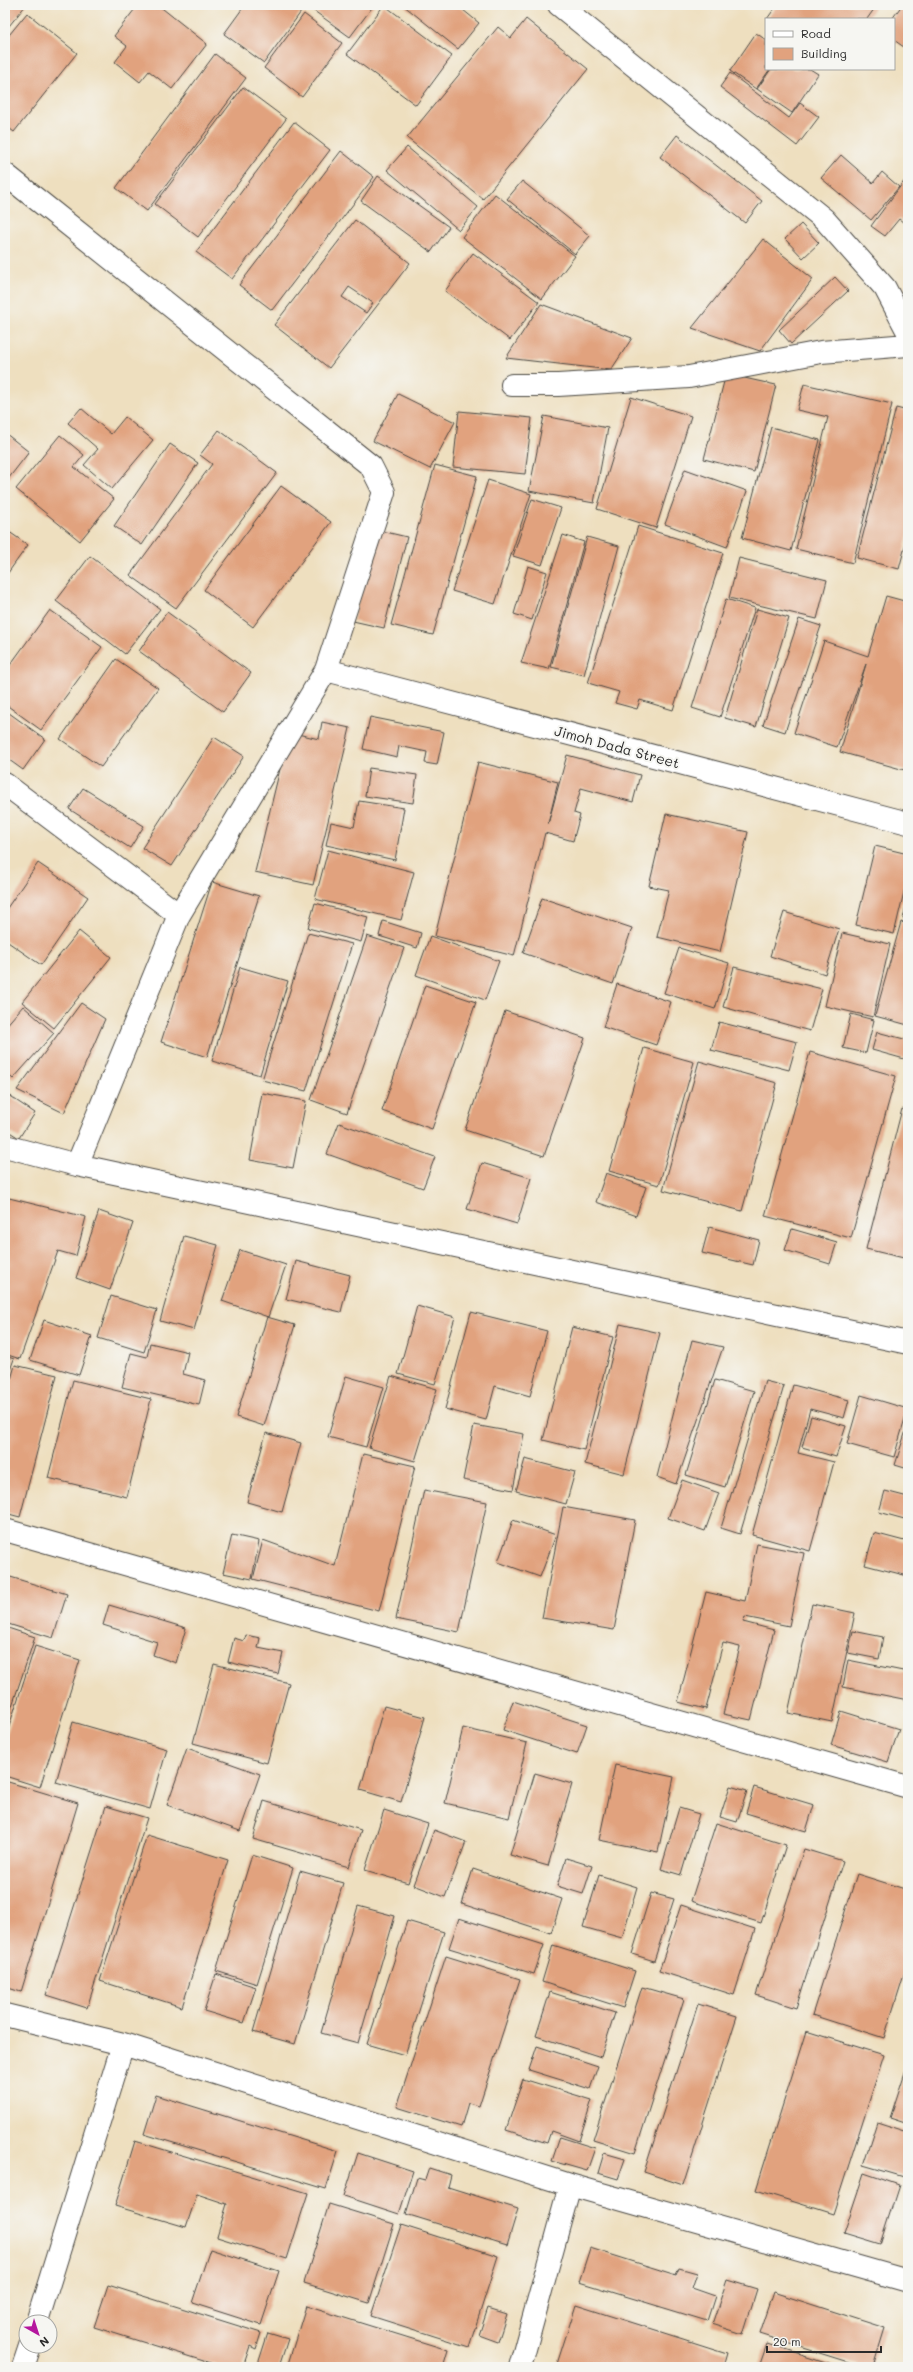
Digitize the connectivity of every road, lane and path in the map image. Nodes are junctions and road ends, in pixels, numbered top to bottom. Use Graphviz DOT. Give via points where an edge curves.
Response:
graph roads {
  1 [pos="560,5"];
  2 [pos="5,174"];
  3 [pos="908,332"];
  4 [pos="908,345"];
  5 [pos="512,385"];
  6 [pos="326,670"];
  7 [pos="5,784"];
  8 [pos="908,823"];
  9 [pos="179,915"];
  10 [pos="5,1146"];
  11 [pos="76,1165"];
  12 [pos="908,1343"];
  13 [pos="5,1530"];
  14 [pos="908,1787"];
  15 [pos="5,2015"];
  16 [pos="123,2044"];
  17 [pos="570,2185"];
  18 [pos="908,2281"];
  19 [pos="39,2314"];
  20 [pos="27,2354"];
  21 [pos="23,2367"];
  22 [pos="520,2367"];
  1 -- 3 [label="street" via="824,218 885,288"];
  2 -- 6 [label="street" via="371,466 384,492"];
  4 -- 5 [label="street" via="821,352 689,377 558,385"];
  6 -- 8 [label="street, Jimoh Dada Street"];
  6 -- 9 [label="street"];
  7 -- 9 [label="street"];
  9 -- 11 [label="street"];
  10 -- 11 [label="street"];
  11 -- 12 [label="street"];
  13 -- 14 [label="street"];
  15 -- 16 [label="street"];
  16 -- 17 [label="street"];
  16 -- 19 [label="street"];
  17 -- 18 [label="street"];
  17 -- 22 [label="street"];
  20 -- 21 [label="street"];
}
